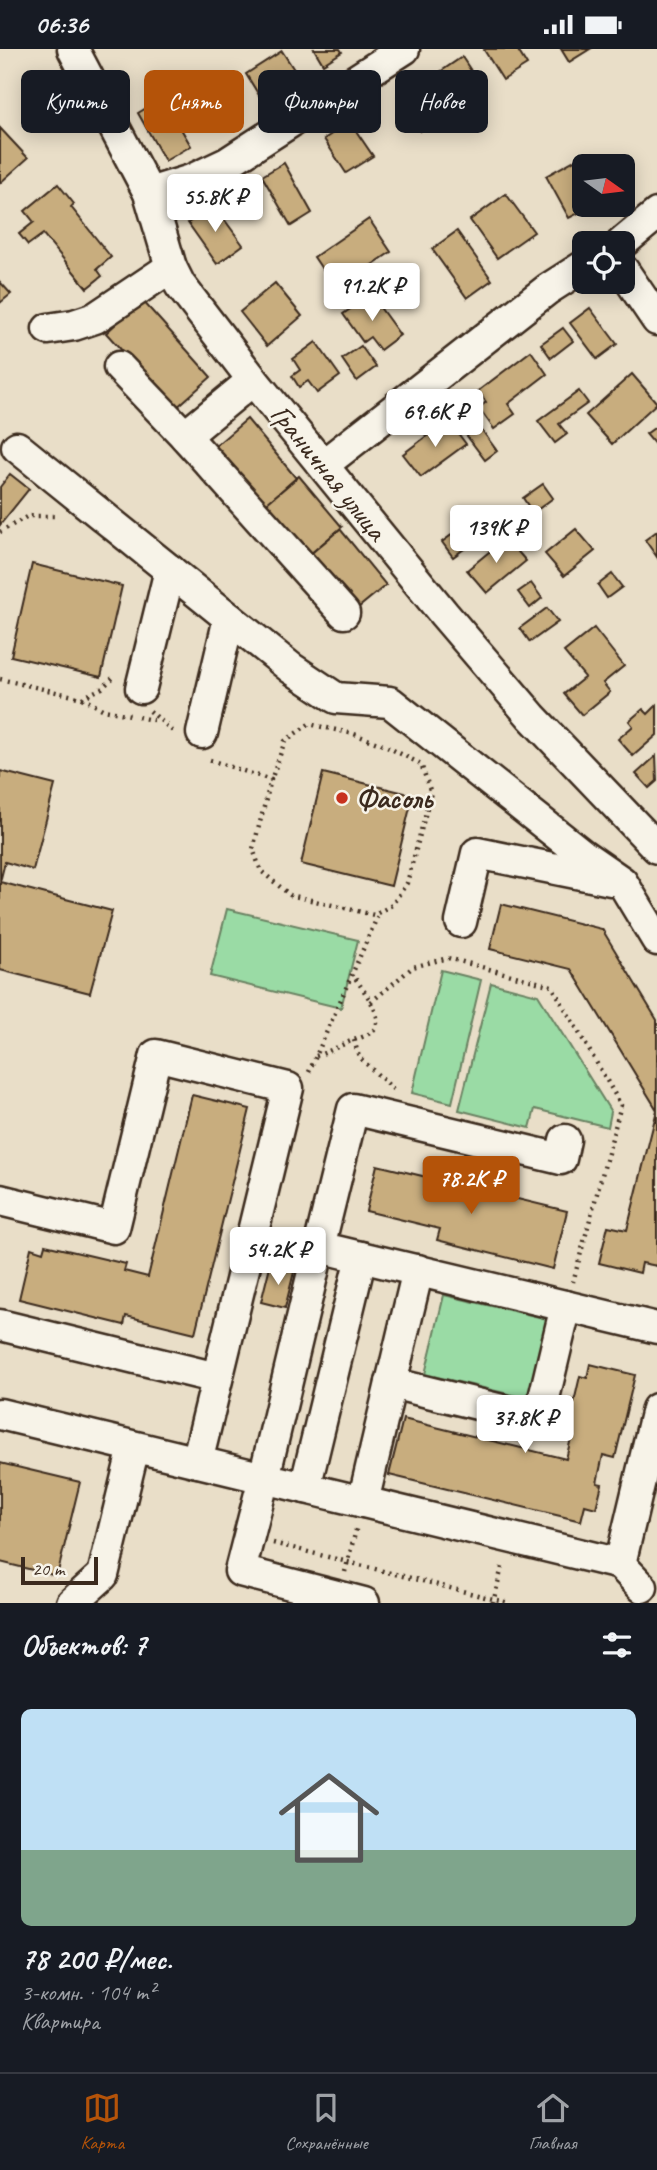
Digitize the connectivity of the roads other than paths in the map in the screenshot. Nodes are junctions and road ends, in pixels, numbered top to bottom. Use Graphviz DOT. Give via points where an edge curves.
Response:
graph roads {
  1 [pos="404,49"];
  2 [pos="85,54"];
  3 [pos="149,193"];
  4 [pos="657,214"];
  5 [pos="635,232"];
  6 [pos="171,267"];
  7 [pos="572,274"];
  8 [pos="635,288"];
  9 [pos="657,320"];
  10 [pos="48,329"];
  11 [pos="119,367"];
  12 [pos="253,380"];
  13 [pos="185,436"];
  14 [pos="17,447"];
  15 [pos="323,465"];
  16 [pos="170,570"];
  17 [pos="344,613"];
  18 [pos="229,618"];
  19 [pos="128,685"];
  20 [pos="196,743"];
  21 [pos="657,848"];
  22 [pos="622,882"];
  23 [pos="461,922"];
  24 [pos="655,933"];
  25 [pos="565,1140"];
  26 [pos="0,1200"];
  27 [pos="320,1247"];
  28 [pos="361,1257"];
  29 [pos="418,1271"];
  30 [pos="566,1306"];
  31 [pos="0,1325"];
  32 [pos="657,1328"];
  33 [pos="217,1378"];
  34 [pos="391,1384"];
  35 [pos="657,1409"];
  36 [pos="0,1415"];
  37 [pos="134,1447"];
  38 [pos="197,1462"];
  39 [pos="264,1478"];
  40 [pos="305,1488"];
  41 [pos="363,1502"];
  42 [pos="620,1564"];
  43 [pos="643,1585"];
  44 [pos="351,1600"];
  45 [pos="72,1603"];
  1 -- 3 [label="street" via="227,163"];
  2 -- 3 [label="street, Граничная улица"];
  3 -- 6 [label="street, Граничная улица"];
  4 -- 5 [label="street"];
  6 -- 10 [label="street" via="95,318"];
  6 -- 12 [label="street, Граничная улица"];
  7 -- 15 [label="street"];
  8 -- 9 [label="street"];
  11 -- 13 [label="street"];
  12 -- 13 [label="street"];
  12 -- 15 [label="street, Граничная улица"];
  13 -- 17 [label="street"];
  14 -- 16 [label="street"];
  15 -- 21 [label="street, Граничная улица" via="532,717"];
  16 -- 18 [label="street"];
  16 -- 19 [label="street"];
  18 -- 20 [label="street"];
  18 -- 22 [label="street" via="336,698 390,702"];
  22 -- 23 [label="street" via="477,853"];
  22 -- 24 [label="street"];
  25 -- 27 [label="street" via="561,1159 353,1109"];
  26 -- 33 [label="street" via="114,1228 156,1055 288,1088"];
  27 -- 28 [label="street"];
  27 -- 39 [label="street"];
  28 -- 29 [label="street"];
  28 -- 40 [label="street"];
  29 -- 30 [label="street"];
  29 -- 34 [label="street"];
  30 -- 32 [label="street"];
  30 -- 34 [label="street" via="539,1419"];
  31 -- 33 [label="street"];
  33 -- 38 [label="street"];
  34 -- 41 [label="street"];
  35 -- 42 [label="street"];
  36 -- 37 [label="street"];
  37 -- 38 [label="street"];
  37 -- 45 [label="street" via="103,1575"];
  38 -- 39 [label="street"];
  39 -- 40 [label="street"];
  39 -- 44 [label="street" via="240,1571"];
  40 -- 41 [label="street"];
  41 -- 42 [label="street"];
  42 -- 43 [label="street"];
}
